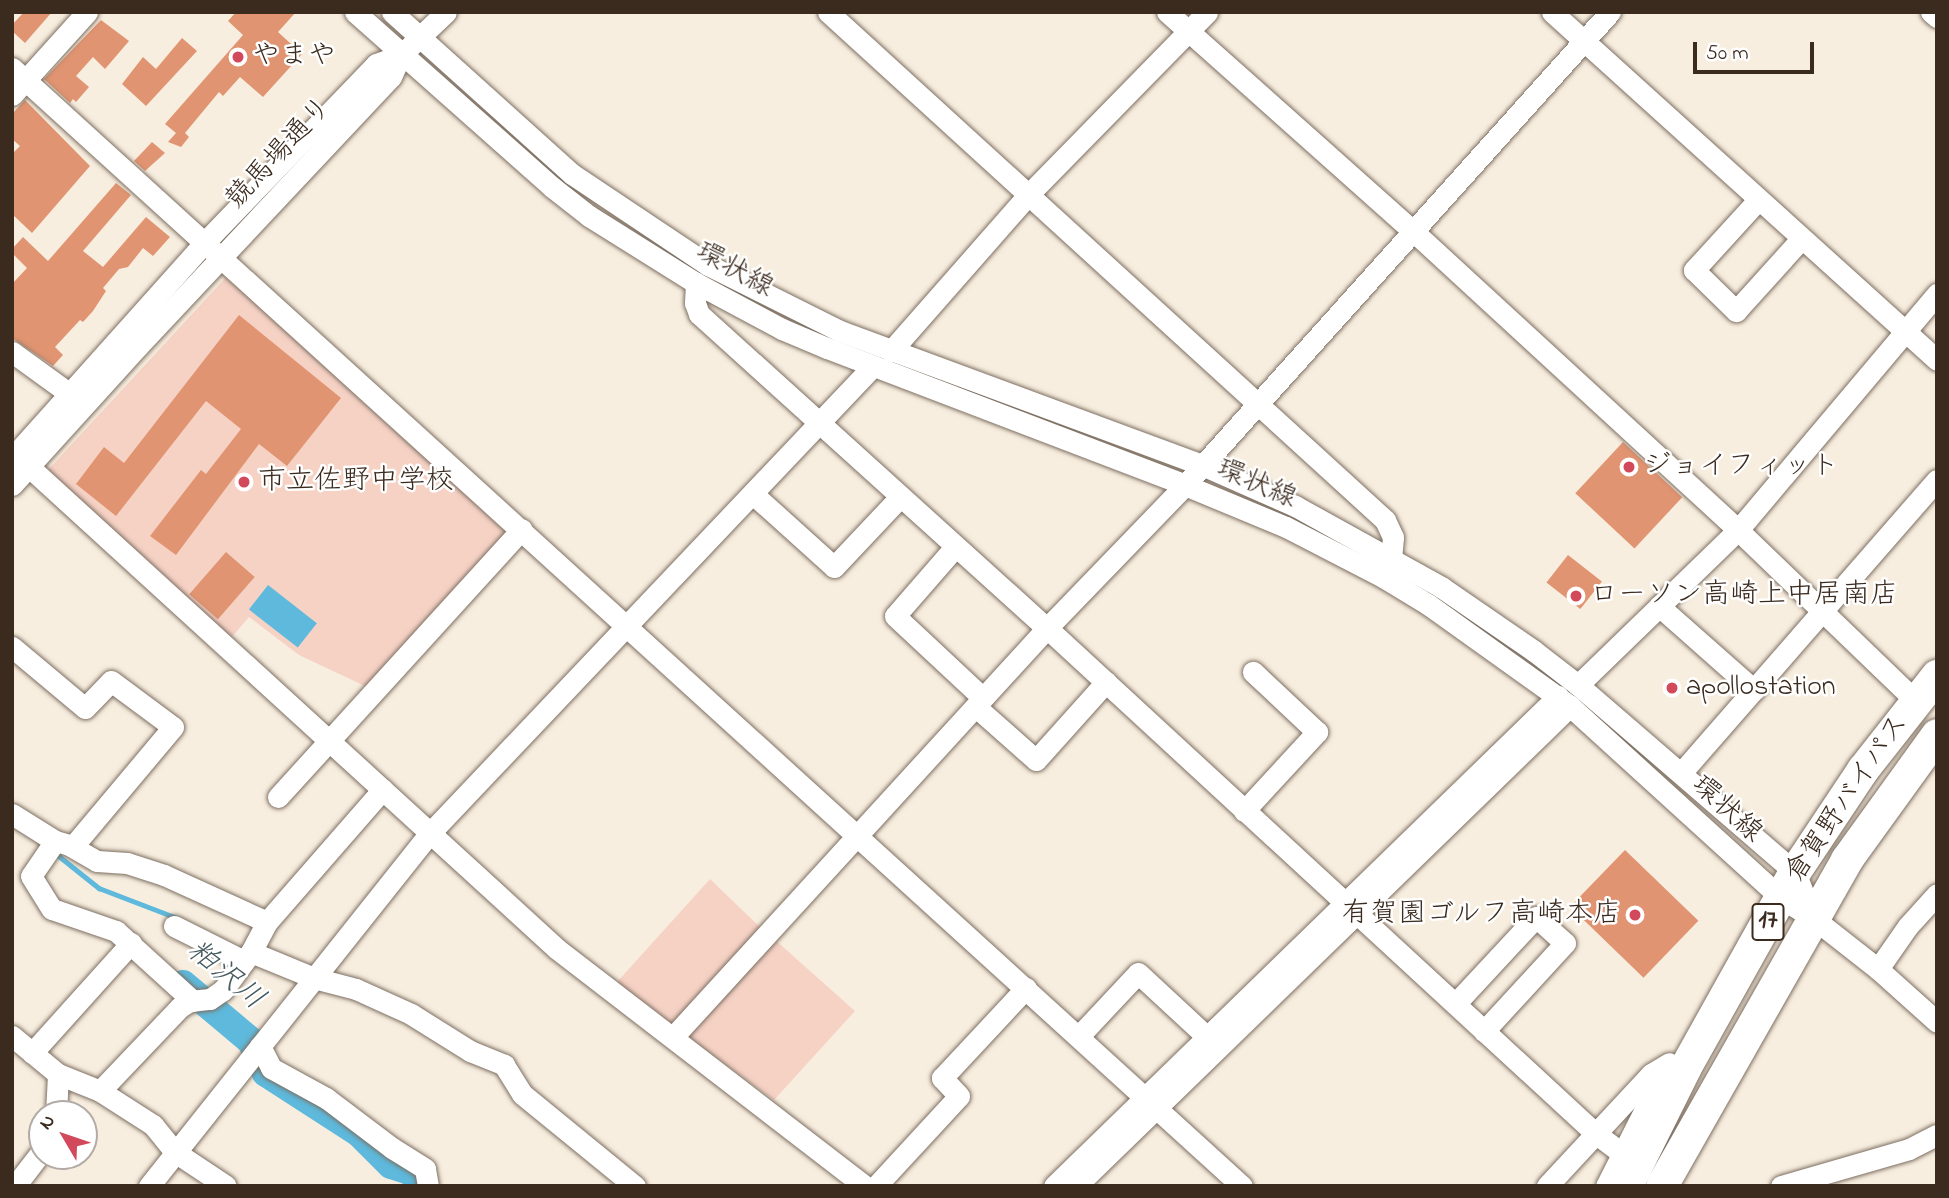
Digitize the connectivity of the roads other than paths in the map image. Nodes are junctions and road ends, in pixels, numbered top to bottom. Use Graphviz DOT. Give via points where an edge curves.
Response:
graph roads {
  1 [pos="87,12"];
  2 [pos="355,12"];
  3 [pos="392,12"];
  4 [pos="446,12"];
  5 [pos="828,12"];
  6 [pos="1167,12"];
  7 [pos="1207,12"];
  8 [pos="1552,12"];
  9 [pos="1610,12"];
  10 [pos="1931,12"];
  11 [pos="1937,16"];
  12 [pos="1188,32"];
  13 [pos="419,38"];
  14 [pos="1584,41"];
  15 [pos="401,55"];
  16 [pos="17,81"];
  17 [pos="1028,195"];
  18 [pos="1758,200"];
  19 [pos="1413,231"];
  20 [pos="1801,239"];
  21 [pos="205,243"];
  22 [pos="222,257"];
  23 [pos="696,283"];
  24 [pos="1937,294"];
  25 [pos="1905,333"];
  26 [pos="891,351"];
  27 [pos="12,352"];
  28 [pos="1937,360"];
  29 [pos="873,366"];
  30 [pos="69,394"];
  31 [pos="1258,403"];
  32 [pos="819,423"];
  33 [pos="19,459"];
  34 [pos="1202,465"];
  35 [pos="1937,481"];
  36 [pos="12,485"];
  37 [pos="1185,485"];
  38 [pos="753,494"];
  39 [pos="900,497"];
  40 [pos="522,529"];
  41 [pos="1738,530"];
  42 [pos="955,547"];
  43 [pos="1391,559"];
  44 [pos="1659,606"];
  45 [pos="1823,610"];
  46 [pos="628,626"];
  47 [pos="1047,628"];
  48 [pos="12,647"];
  49 [pos="1253,672"];
  50 [pos="1937,676"];
  51 [pos="1106,682"];
  52 [pos="1578,685"];
  53 [pos="1754,690"];
  54 [pos="1564,701"];
  55 [pos="1916,701"];
  56 [pos="980,703"];
  57 [pos="1937,735"];
  58 [pos="328,738"];
  59 [pos="1681,773"];
  60 [pos="383,789"];
  61 [pos="278,797"];
  62 [pos="1244,811"];
  63 [pos="12,814"];
  64 [pos="430,833"];
  65 [pos="860,835"];
  66 [pos="62,843"];
  67 [pos="1788,885"];
  68 [pos="1937,894"];
  69 [pos="1351,909"];
  70 [pos="1813,918"];
  71 [pos="267,922"];
  72 [pos="174,926"];
  73 [pos="131,943"];
  74 [pos="247,957"];
  75 [pos="1878,969"];
  76 [pos="314,978"];
  77 [pos="1026,988"];
  78 [pos="202,1000"];
  79 [pos="1457,1003"];
  80 [pos="1937,1022"];
  81 [pos="1484,1031"];
  82 [pos="1749,1031"];
  83 [pos="12,1036"];
  84 [pos="1079,1036"];
  85 [pos="673,1037"];
  86 [pos="1208,1037"];
  87 [pos="260,1046"];
  88 [pos="32,1053"];
  89 [pos="1677,1065"];
  90 [pos="58,1074"];
  91 [pos="100,1091"];
  92 [pos="57,1100"];
  93 [pos="1151,1104"];
  94 [pos="1595,1133"];
  95 [pos="1937,1135"];
  96 [pos="175,1152"];
  97 [pos="1623,1154"];
  98 [pos="28,1169"];
  99 [pos="15,1186"];
  100 [pos="149,1186"];
  101 [pos="226,1186"];
  102 [pos="428,1186"];
  103 [pos="635,1186"];
  104 [pos="865,1186"];
  105 [pos="876,1186"];
  106 [pos="1054,1186"];
  107 [pos="1076,1186"];
  108 [pos="1242,1186"];
  109 [pos="1547,1186"];
  110 [pos="1606,1186"];
  111 [pos="1627,1186"];
  112 [pos="1662,1186"];
  113 [pos="1680,1186"];
  114 [pos="1781,1186"];
  1 -- 16 [label="street"];
  2 -- 15 [label="street, 環状線"];
  3 -- 13 [label="street, 環状線"];
  4 -- 13 [label="street"];
  5 -- 17 [label="street"];
  6 -- 12 [label="street"];
  7 -- 12 [label="street"];
  8 -- 14 [label="street"];
  9 -- 14 [label="street"];
  10 -- 11 [label="street"];
  12 -- 17 [label="street"];
  12 -- 19 [label="street"];
  13 -- 15 [label="street"];
  13 -- 26 [label="street, 環状線" via="572,174 661,237 793,309"];
  14 -- 18 [label="street"];
  14 -- 19 [label="street"];
  15 -- 21 [label="street, 競馬場通り" via="376,64"];
  15 -- 22 [label="street, 競馬場通り" via="391,77"];
  15 -- 23 [label="street, 環状線" via="589,216"];
  16 -- 21 [label="street"];
  17 -- 26 [label="street"];
  17 -- 31 [label="street"];
  18 -- 20 [label="street"];
  18 -- 20 [label="street" via="1695,270 1736,311"];
  19 -- 31 [label="street"];
  19 -- 41 [label="street"];
  20 -- 25 [label="street"];
  21 -- 22 [label="street"];
  21 -- 30 [label="street, 競馬場通り"];
  22 -- 33 [label="street, 競馬場通り"];
  22 -- 40 [label="street"];
  23 -- 29 [label="street, 環状線" via="782,328"];
  23 -- 32 [label="street" via="699,314"];
  24 -- 25 [label="street"];
  25 -- 28 [label="street"];
  25 -- 41 [label="street"];
  26 -- 34 [label="street, 環状線"];
  27 -- 30 [label="street"];
  29 -- 32 [label="street"];
  29 -- 37 [label="street, 環状線"];
  30 -- 33 [label="street, 競馬場通り"];
  31 -- 34 [label="street"];
  31 -- 43 [label="street" via="1385,520 1393,537"];
  32 -- 38 [label="street"];
  32 -- 39 [label="street"];
  33 -- 36 [label="street, 競馬場通り"];
  33 -- 58 [label="street"];
  34 -- 37 [label="street"];
  34 -- 43 [label="street, 環状線" via="1296,506"];
  35 -- 45 [label="street"];
  37 -- 47 [label="street"];
  37 -- 54 [label="street, 環状線" via="1286,527 1383,577 1473,634"];
  38 -- 39 [label="street" via="834,567"];
  38 -- 46 [label="street"];
  39 -- 42 [label="street"];
  40 -- 46 [label="street"];
  40 -- 58 [label="street"];
  41 -- 44 [label="street"];
  41 -- 45 [label="street"];
  42 -- 47 [label="street"];
  42 -- 56 [label="street" via="895,616"];
  43 -- 52 [label="street, 環状線" via="1488,618"];
  44 -- 52 [label="street"];
  44 -- 53 [label="street"];
  45 -- 53 [label="street"];
  45 -- 55 [label="street"];
  46 -- 64 [label="street"];
  46 -- 65 [label="street"];
  47 -- 51 [label="street"];
  47 -- 56 [label="street"];
  48 -- 66 [label="street" via="85,708 111,681 173,727 73,846"];
  49 -- 62 [label="street" via="1317,732"];
  50 -- 55 [label="highway, 倉賀野バイパス / 17"];
  51 -- 56 [label="street" via="1036,760"];
  51 -- 62 [label="street"];
  52 -- 59 [label="street, 環状線"];
  53 -- 59 [label="street"];
  54 -- 67 [label="street, 環状線"];
  54 -- 69 [label="street"];
  55 -- 67 [label="highway, 倉賀野バイパス / 17" via="1863,771"];
  56 -- 65 [label="street"];
  57 -- 70 [label="highway, 倉賀野バイパス / 17" via="1846,860"];
  58 -- 60 [label="street"];
  58 -- 61 [label="street"];
  59 -- 67 [label="street, 環状線"];
  60 -- 64 [label="street"];
  60 -- 71 [label="street"];
  62 -- 69 [label="street"];
  63 -- 66 [label="street"];
  64 -- 76 [label="street"];
  64 -- 85 [label="street" via="558,949"];
  65 -- 77 [label="street"];
  65 -- 85 [label="street"];
  66 -- 71 [label="street" via="97,861 127,863 164,874"];
  66 -- 73 [label="street" via="31,876 52,909 116,931"];
  67 -- 70 [label="street, 環状線"];
  67 -- 70 [label="street, 環状線"];
  67 -- 89 [label="highway, 倉賀野バイパス / 17"];
  68 -- 75 [label="street"];
  69 -- 79 [label="street"];
  69 -- 86 [label="street"];
  69 -- 93 [label="street"];
  70 -- 75 [label="street"];
  70 -- 82 [label="highway, 倉賀野バイパス / 17"];
  71 -- 74 [label="street"];
  72 -- 74 [label="street"];
  73 -- 78 [label="street"];
  73 -- 88 [label="street"];
  74 -- 76 [label="street"];
  74 -- 78 [label="street" via="223,990"];
  75 -- 80 [label="street"];
  76 -- 87 [label="street"];
  76 -- 103 [label="street" via="356,989 411,1014 470,1051 504,1065 522,1094"];
  77 -- 84 [label="street"];
  77 -- 105 [label="street" via="942,1079 959,1096"];
  78 -- 91 [label="street" via="180,1007"];
  79 -- 81 [label="street"];
  79 -- 81 [label="street" via="1536,916 1565,943"];
  81 -- 94 [label="street"];
  82 -- 112 [label="highway, 倉賀野バイパス / 17"];
  82 -- 113 [label="highway" via="1744,1070"];
  83 -- 88 [label="street"];
  84 -- 86 [label="street" via="1138,974"];
  84 -- 93 [label="street"];
  85 -- 104 [label="street"];
  86 -- 93 [label="street"];
  87 -- 96 [label="street"];
  87 -- 102 [label="street" via="271,1068 326,1098 425,1169"];
  88 -- 90 [label="street"];
  89 -- 94 [label="street" via="1651,1074"];
  89 -- 97 [label="street"];
  89 -- 111 [label="highway, 倉賀野バイパス / 17"];
  90 -- 91 [label="street"];
  90 -- 92 [label="street"];
  91 -- 96 [label="street" via="153,1125"];
  93 -- 106 [label="street"];
  93 -- 107 [label="street"];
  93 -- 108 [label="street"];
  94 -- 97 [label="street"];
  94 -- 109 [label="street"];
  95 -- 114 [label="street" via="1909,1149"];
  96 -- 100 [label="street"];
  96 -- 101 [label="street"];
  97 -- 110 [label="street"];
  98 -- 99 [label="street"];
}
